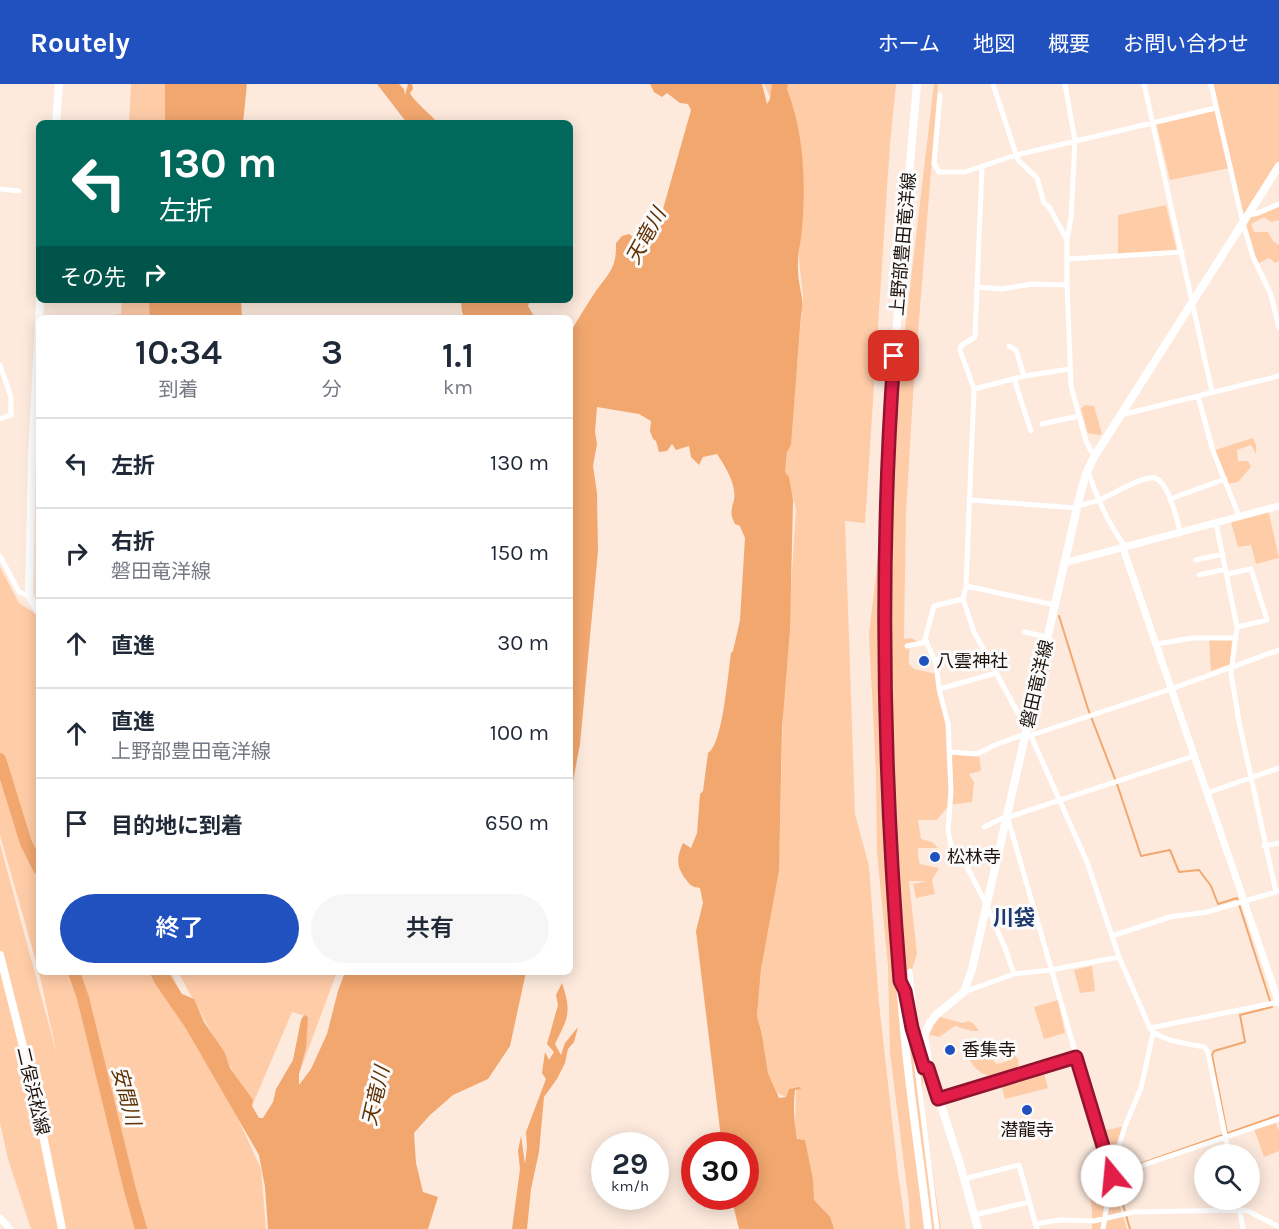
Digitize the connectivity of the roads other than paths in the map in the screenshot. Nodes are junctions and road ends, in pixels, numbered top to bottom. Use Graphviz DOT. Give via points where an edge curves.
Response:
graph roads {
  1 [pos="59,84"];
  2 [pos="917,84"];
  3 [pos="993,84"];
  4 [pos="1065,84"];
  5 [pos="1144,84"];
  6 [pos="1211,84"];
  7 [pos="940,94"];
  8 [pos="1216,108"];
  9 [pos="56,120"];
  10 [pos="1154,123"];
  11 [pos="1075,141"];
  12 [pos="1016,155"];
  13 [pos="982,166"];
  14 [pos="1279,166"];
  15 [pos="0,189"];
  16 [pos="19,191"];
  17 [pos="1279,204"];
  18 [pos="1249,215"];
  19 [pos="1243,223"];
  20 [pos="1067,240"];
  21 [pos="1182,252"];
  22 [pos="1067,258"];
  23 [pos="1066,285"];
  24 [pos="977,287"];
  25 [pos="1279,293"];
  26 [pos="1271,295"];
  27 [pos="1193,303"];
  28 [pos="1279,328"];
  29 [pos="1009,346"];
  30 [pos="0,365"];
  31 [pos="1070,369"];
  32 [pos="1024,376"];
  33 [pos="1279,376"];
  34 [pos="36,378"];
  35 [pos="1014,379"];
  36 [pos="974,389"];
  37 [pos="1212,392"];
  38 [pos="1198,396"];
  39 [pos="1121,415"];
  40 [pos="1079,416"];
  41 [pos="0,419"];
  42 [pos="1042,424"];
  43 [pos="1031,431"];
  44 [pos="1094,458"];
  45 [pos="1088,469"];
  46 [pos="1225,479"];
  47 [pos="1170,499"];
  48 [pos="970,500"];
  49 [pos="1099,500"];
  50 [pos="1279,506"];
  51 [pos="1077,507"];
  52 [pos="1239,516"];
  53 [pos="1216,523"];
  54 [pos="1180,532"];
  55 [pos="1124,547"];
  56 [pos="1223,554"];
  57 [pos="0,556"];
  58 [pos="1196,560"];
  59 [pos="1064,563"];
  60 [pos="1227,572"];
  61 [pos="1199,575"];
  62 [pos="966,586"];
  63 [pos="29,596"];
  64 [pos="963,599"];
  65 [pos="1055,605"];
  66 [pos="36,607"];
  67 [pos="1237,627"];
  68 [pos="1023,632"];
  69 [pos="1047,637"];
  70 [pos="1236,638"];
  71 [pos="927,642"];
  72 [pos="1156,644"];
  73 [pos="907,646"];
  74 [pos="1279,650"];
  75 [pos="947,653"];
  76 [pos="935,661"];
  77 [pos="1231,666"];
  78 [pos="996,673"];
  79 [pos="939,689"];
  80 [pos="1171,689"];
  81 [pos="1027,734"];
  82 [pos="951,752"];
  83 [pos="1194,756"];
  84 [pos="1279,768"];
  85 [pos="1251,777"];
  86 [pos="1207,793"];
  87 [pos="1059,802"];
  88 [pos="1007,818"];
  89 [pos="984,826"];
  90 [pos="1279,843"];
  91 [pos="1264,846"];
  92 [pos="1277,892"];
  93 [pos="1244,900"];
  94 [pos="986,904"];
  95 [pos="1113,936"];
  96 [pos="0,955"];
  97 [pos="1119,957"];
  98 [pos="1052,970"];
  99 [pos="910,971"];
  100 [pos="1014,974"];
  101 [pos="900,981"];
  102 [pos="964,992"];
  103 [pos="1279,1003"];
  104 [pos="912,1028"];
  105 [pos="1151,1031"];
  106 [pos="1076,1057"];
  107 [pos="928,1068"];
  108 [pos="938,1099"];
  109 [pos="1279,1119"];
  110 [pos="1226,1137"];
  111 [pos="1227,1144"];
  112 [pos="1112,1176"];
  113 [pos="964,1179"];
  114 [pos="1029,1202"];
  115 [pos="1239,1210"];
  116 [pos="1248,1210"];
  117 [pos="974,1215"];
  118 [pos="0,1218"];
  119 [pos="1104,1219"];
  120 [pos="1036,1226"];
  121 [pos="1279,1227"];
  122 [pos="10,1229"];
  123 [pos="62,1229"];
  124 [pos="928,1229"];
  125 [pos="937,1229"];
  126 [pos="978,1229"];
  127 [pos="1103,1229"];
  128 [pos="1243,1229"];
  1 -- 9 [label="main road"];
  2 -- 101 [label="main road, 上野部豊田竜洋線" via="889,420 886,517 886,721"];
  3 -- 12 [label="street"];
  4 -- 11 [label="street"];
  5 -- 10 [label="street"];
  6 -- 8 [label="street"];
  7 -- 13 [label="street" via="935,168 954,173"];
  8 -- 10 [label="street"];
  8 -- 19 [label="street"];
  10 -- 11 [label="street"];
  10 -- 21 [label="street"];
  11 -- 12 [label="street"];
  11 -- 20 [label="street"];
  12 -- 13 [label="street"];
  12 -- 20 [label="street" via="1037,178 1044,203"];
  13 -- 24 [label="street"];
  14 -- 18 [label="main road, 磐田竜洋線"];
  15 -- 16 [label="street"];
  17 -- 18 [label="street"];
  18 -- 19 [label="main road, 磐田竜洋線"];
  19 -- 26 [label="street" via="1253,257"];
  19 -- 27 [label="main road, 磐田竜洋線"];
  20 -- 22 [label="street"];
  21 -- 22 [label="street"];
  21 -- 27 [label="street"];
  22 -- 23 [label="street"];
  23 -- 24 [label="street"];
  23 -- 31 [label="street"];
  24 -- 36 [label="street" via="975,338 960,350"];
  25 -- 26 [label="street"];
  26 -- 28 [label="street"];
  27 -- 37 [label="street"];
  27 -- 39 [label="main road, 磐田竜洋線"];
  29 -- 32 [label="street" via="1016,350"];
  30 -- 41 [label="street" via="11,398 11,415"];
  31 -- 32 [label="street"];
  31 -- 40 [label="street"];
  32 -- 35 [label="street"];
  33 -- 37 [label="street"];
  34 -- 63 [label="main road"];
  35 -- 36 [label="street"];
  35 -- 43 [label="street"];
  36 -- 48 [label="street"];
  37 -- 38 [label="street"];
  38 -- 39 [label="street"];
  38 -- 46 [label="street"];
  39 -- 44 [label="main road, 磐田竜洋線"];
  40 -- 42 [label="street"];
  40 -- 44 [label="street"];
  44 -- 45 [label="main road, 磐田竜洋線"];
  45 -- 49 [label="street"];
  45 -- 51 [label="main road, 磐田竜洋線"];
  46 -- 47 [label="street"];
  46 -- 52 [label="street"];
  47 -- 49 [label="street" via="1153,478"];
  47 -- 54 [label="street"];
  48 -- 51 [label="street"];
  48 -- 62 [label="street"];
  49 -- 51 [label="street"];
  49 -- 55 [label="street"];
  50 -- 52 [label="street"];
  51 -- 59 [label="main road, 磐田竜洋線"];
  52 -- 53 [label="street"];
  53 -- 54 [label="street"];
  53 -- 56 [label="street"];
  54 -- 55 [label="street"];
  55 -- 59 [label="street"];
  55 -- 72 [label="street"];
  56 -- 58 [label="street"];
  56 -- 60 [label="street"];
  57 -- 63 [label="street" via="19,592"];
  59 -- 65 [label="main road, 磐田竜洋線"];
  60 -- 61 [label="street"];
  60 -- 67 [label="street"];
  60 -- 67 [label="street" via="1251,569 1267,620"];
  62 -- 64 [label="street"];
  62 -- 65 [label="street"];
  63 -- 66 [label="main road"];
  64 -- 71 [label="street" via="934,606"];
  64 -- 78 [label="street" via="974,632"];
  65 -- 69 [label="main road, 磐田竜洋線"];
  67 -- 70 [label="street"];
  68 -- 69 [label="street"];
  69 -- 81 [label="main road, 磐田竜洋線"];
  70 -- 72 [label="street" via="1193,638"];
  70 -- 77 [label="street"];
  71 -- 73 [label="street"];
  71 -- 76 [label="street"];
  72 -- 80 [label="street"];
  74 -- 77 [label="street"];
  75 -- 76 [label="street"];
  76 -- 79 [label="street"];
  77 -- 80 [label="street"];
  77 -- 85 [label="street"];
  78 -- 79 [label="street"];
  78 -- 81 [label="street"];
  79 -- 82 [label="street"];
  80 -- 81 [label="street"];
  80 -- 83 [label="street"];
  81 -- 82 [label="street" via="977,754"];
  81 -- 87 [label="street"];
  81 -- 88 [label="main road, 磐田竜洋線"];
  82 -- 94 [label="street" via="951,845"];
  83 -- 86 [label="street"];
  83 -- 87 [label="street"];
  84 -- 85 [label="street"];
  85 -- 86 [label="street"];
  85 -- 91 [label="street"];
  86 -- 93 [label="street"];
  87 -- 88 [label="street"];
  87 -- 95 [label="street" via="1087,862"];
  88 -- 89 [label="street"];
  88 -- 94 [label="main road, 磐田竜洋線"];
  88 -- 98 [label="street"];
  90 -- 91 [label="street"];
  91 -- 92 [label="street"];
  92 -- 93 [label="street"];
  93 -- 95 [label="street" via="1207,912 1170,917"];
  93 -- 103 [label="street"];
  94 -- 100 [label="street"];
  94 -- 102 [label="main road, 磐田竜洋線"];
  95 -- 97 [label="street"];
  96 -- 123 [label="main road, 二俣浜松線" via="33,1086"];
  97 -- 98 [label="street"];
  97 -- 105 [label="street"];
  98 -- 100 [label="street"];
  98 -- 106 [label="street"];
  99 -- 104 [label="street"];
  100 -- 102 [label="street"];
  101 -- 104 [label="street"];
  101 -- 124 [label="main road, 上野部豊田竜洋線"];
  102 -- 107 [label="main road" via="937,1014 926,1029"];
  103 -- 105 [label="street"];
  104 -- 107 [label="street" via="924,1068"];
  104 -- 125 [label="street"];
  105 -- 110 [label="street" via="1204,1047 1208,1052"];
  105 -- 112 [label="street" via="1142,1088 1125,1126"];
  106 -- 108 [label="street"];
  106 -- 112 [label="street"];
  107 -- 108 [label="main road"];
  108 -- 113 [label="main road"];
  109 -- 110 [label="street"];
  110 -- 111 [label="street"];
  110 -- 112 [label="street"];
  112 -- 119 [label="street"];
  113 -- 114 [label="street" via="1019,1165"];
  113 -- 117 [label="main road"];
  114 -- 117 [label="street"];
  114 -- 120 [label="street"];
  115 -- 119 [label="street" via="1134,1212"];
  115 -- 128 [label="street"];
  116 -- 121 [label="street"];
  117 -- 126 [label="main road"];
  118 -- 122 [label="street"];
  119 -- 120 [label="street" via="1060,1220"];
  119 -- 127 [label="street"];
}
